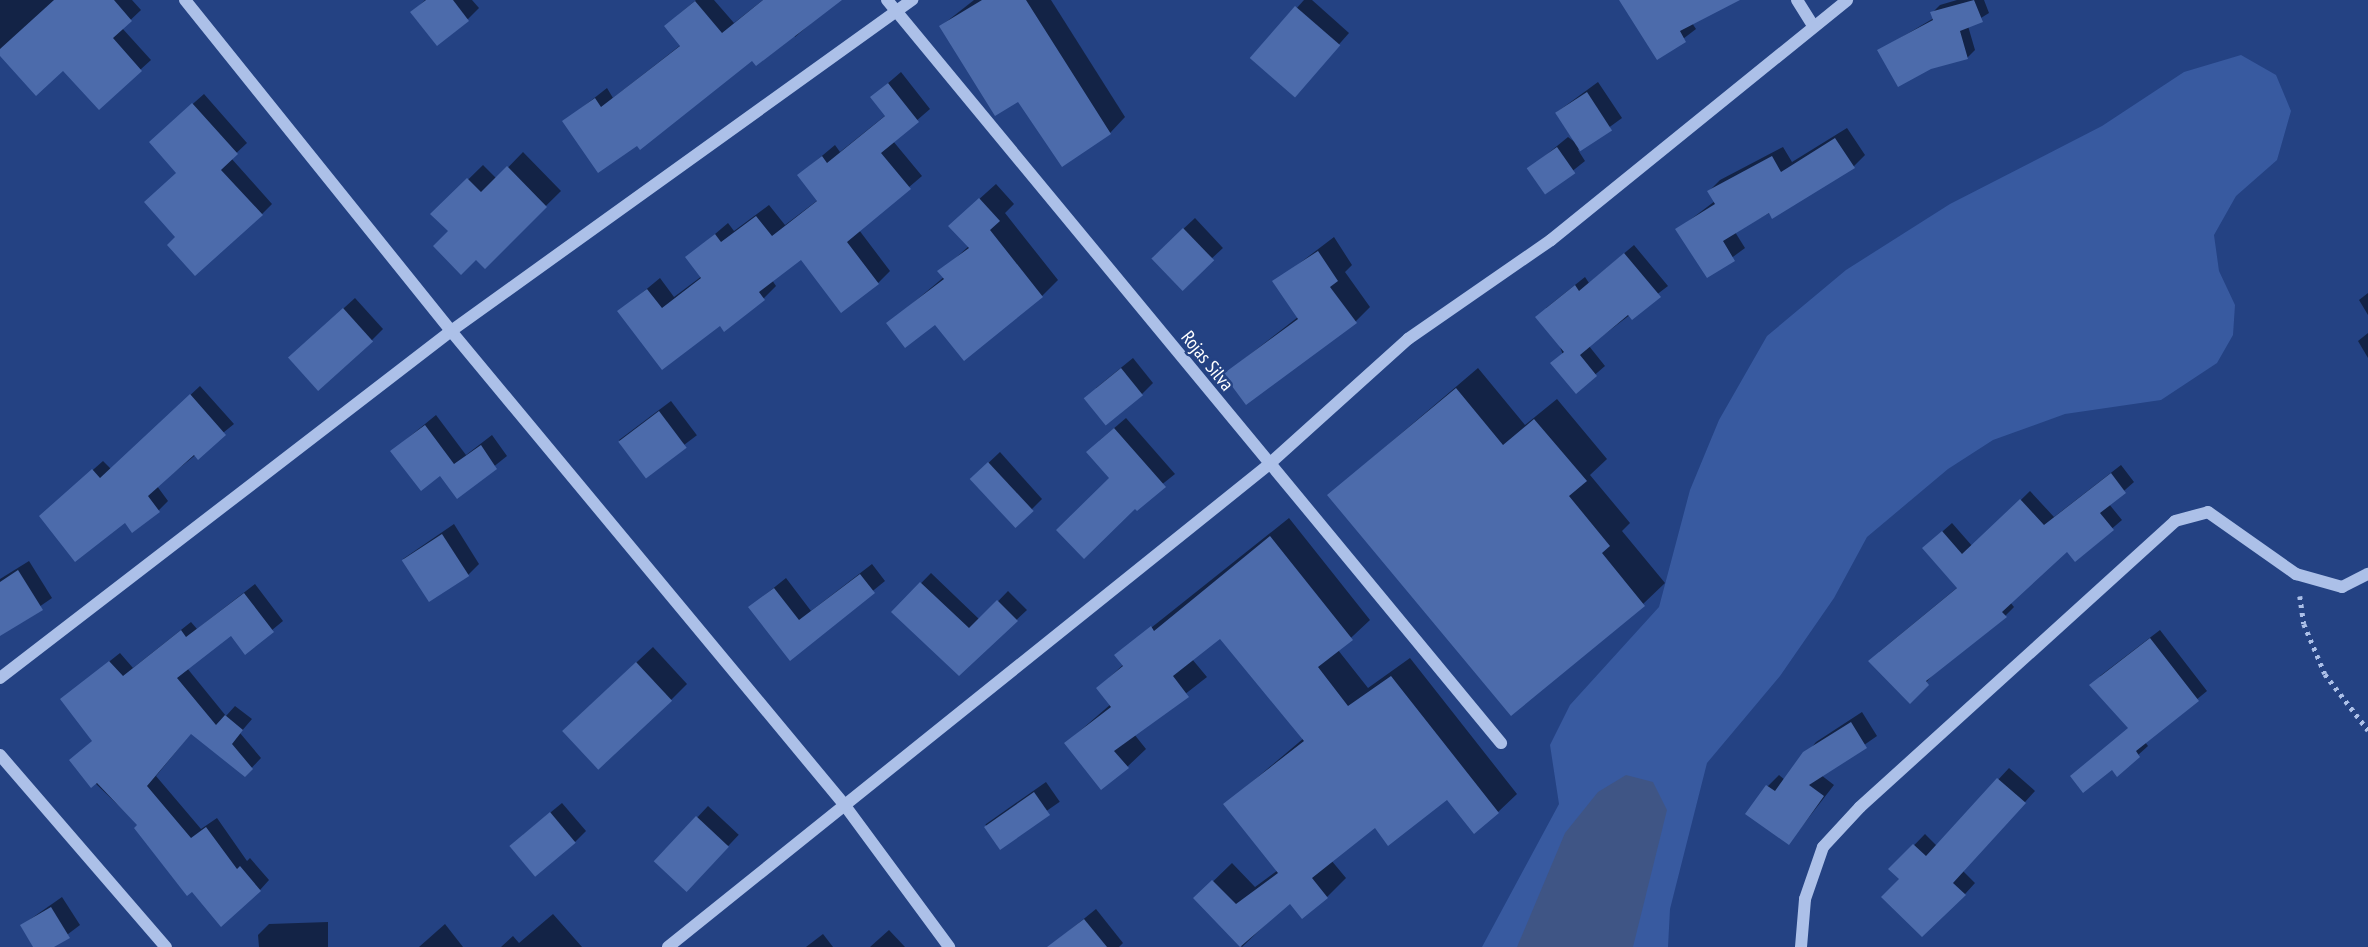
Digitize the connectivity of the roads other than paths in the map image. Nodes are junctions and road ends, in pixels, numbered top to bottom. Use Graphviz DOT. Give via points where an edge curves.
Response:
graph roads {
  1 [pos="185,0"];
  2 [pos="887,0"];
  3 [pos="912,0"];
  4 [pos="1797,0"];
  5 [pos="1847,0"];
  6 [pos="896,12"];
  7 [pos="1813,26"];
  8 [pos="451,331"];
  9 [pos="1267,466"];
  10 [pos="2368,574"];
  11 [pos="0,678"];
  12 [pos="1501,743"];
  13 [pos="0,755"];
  14 [pos="843,803"];
  15 [pos="166,947"];
  16 [pos="668,947"];
  17 [pos="949,947"];
  18 [pos="1801,947"];
  1 -- 8 [label="street"];
  2 -- 6 [label="street, Rojas Silva"];
  3 -- 6 [label="street"];
  4 -- 7 [label="street"];
  5 -- 7 [label="street"];
  6 -- 8 [label="street"];
  6 -- 9 [label="street, Rojas Silva"];
  7 -- 9 [label="street" via="1551,240 1408,339"];
  8 -- 11 [label="street"];
  8 -- 14 [label="street"];
  9 -- 12 [label="street, Rojas Silva"];
  9 -- 14 [label="street"];
  10 -- 18 [label="street" via="2342,587 2296,574 2208,512 2175,521 1860,807 1823,847 1805,899"];
  13 -- 15 [label="street"];
  14 -- 16 [label="street"];
  14 -- 17 [label="street"];
}
